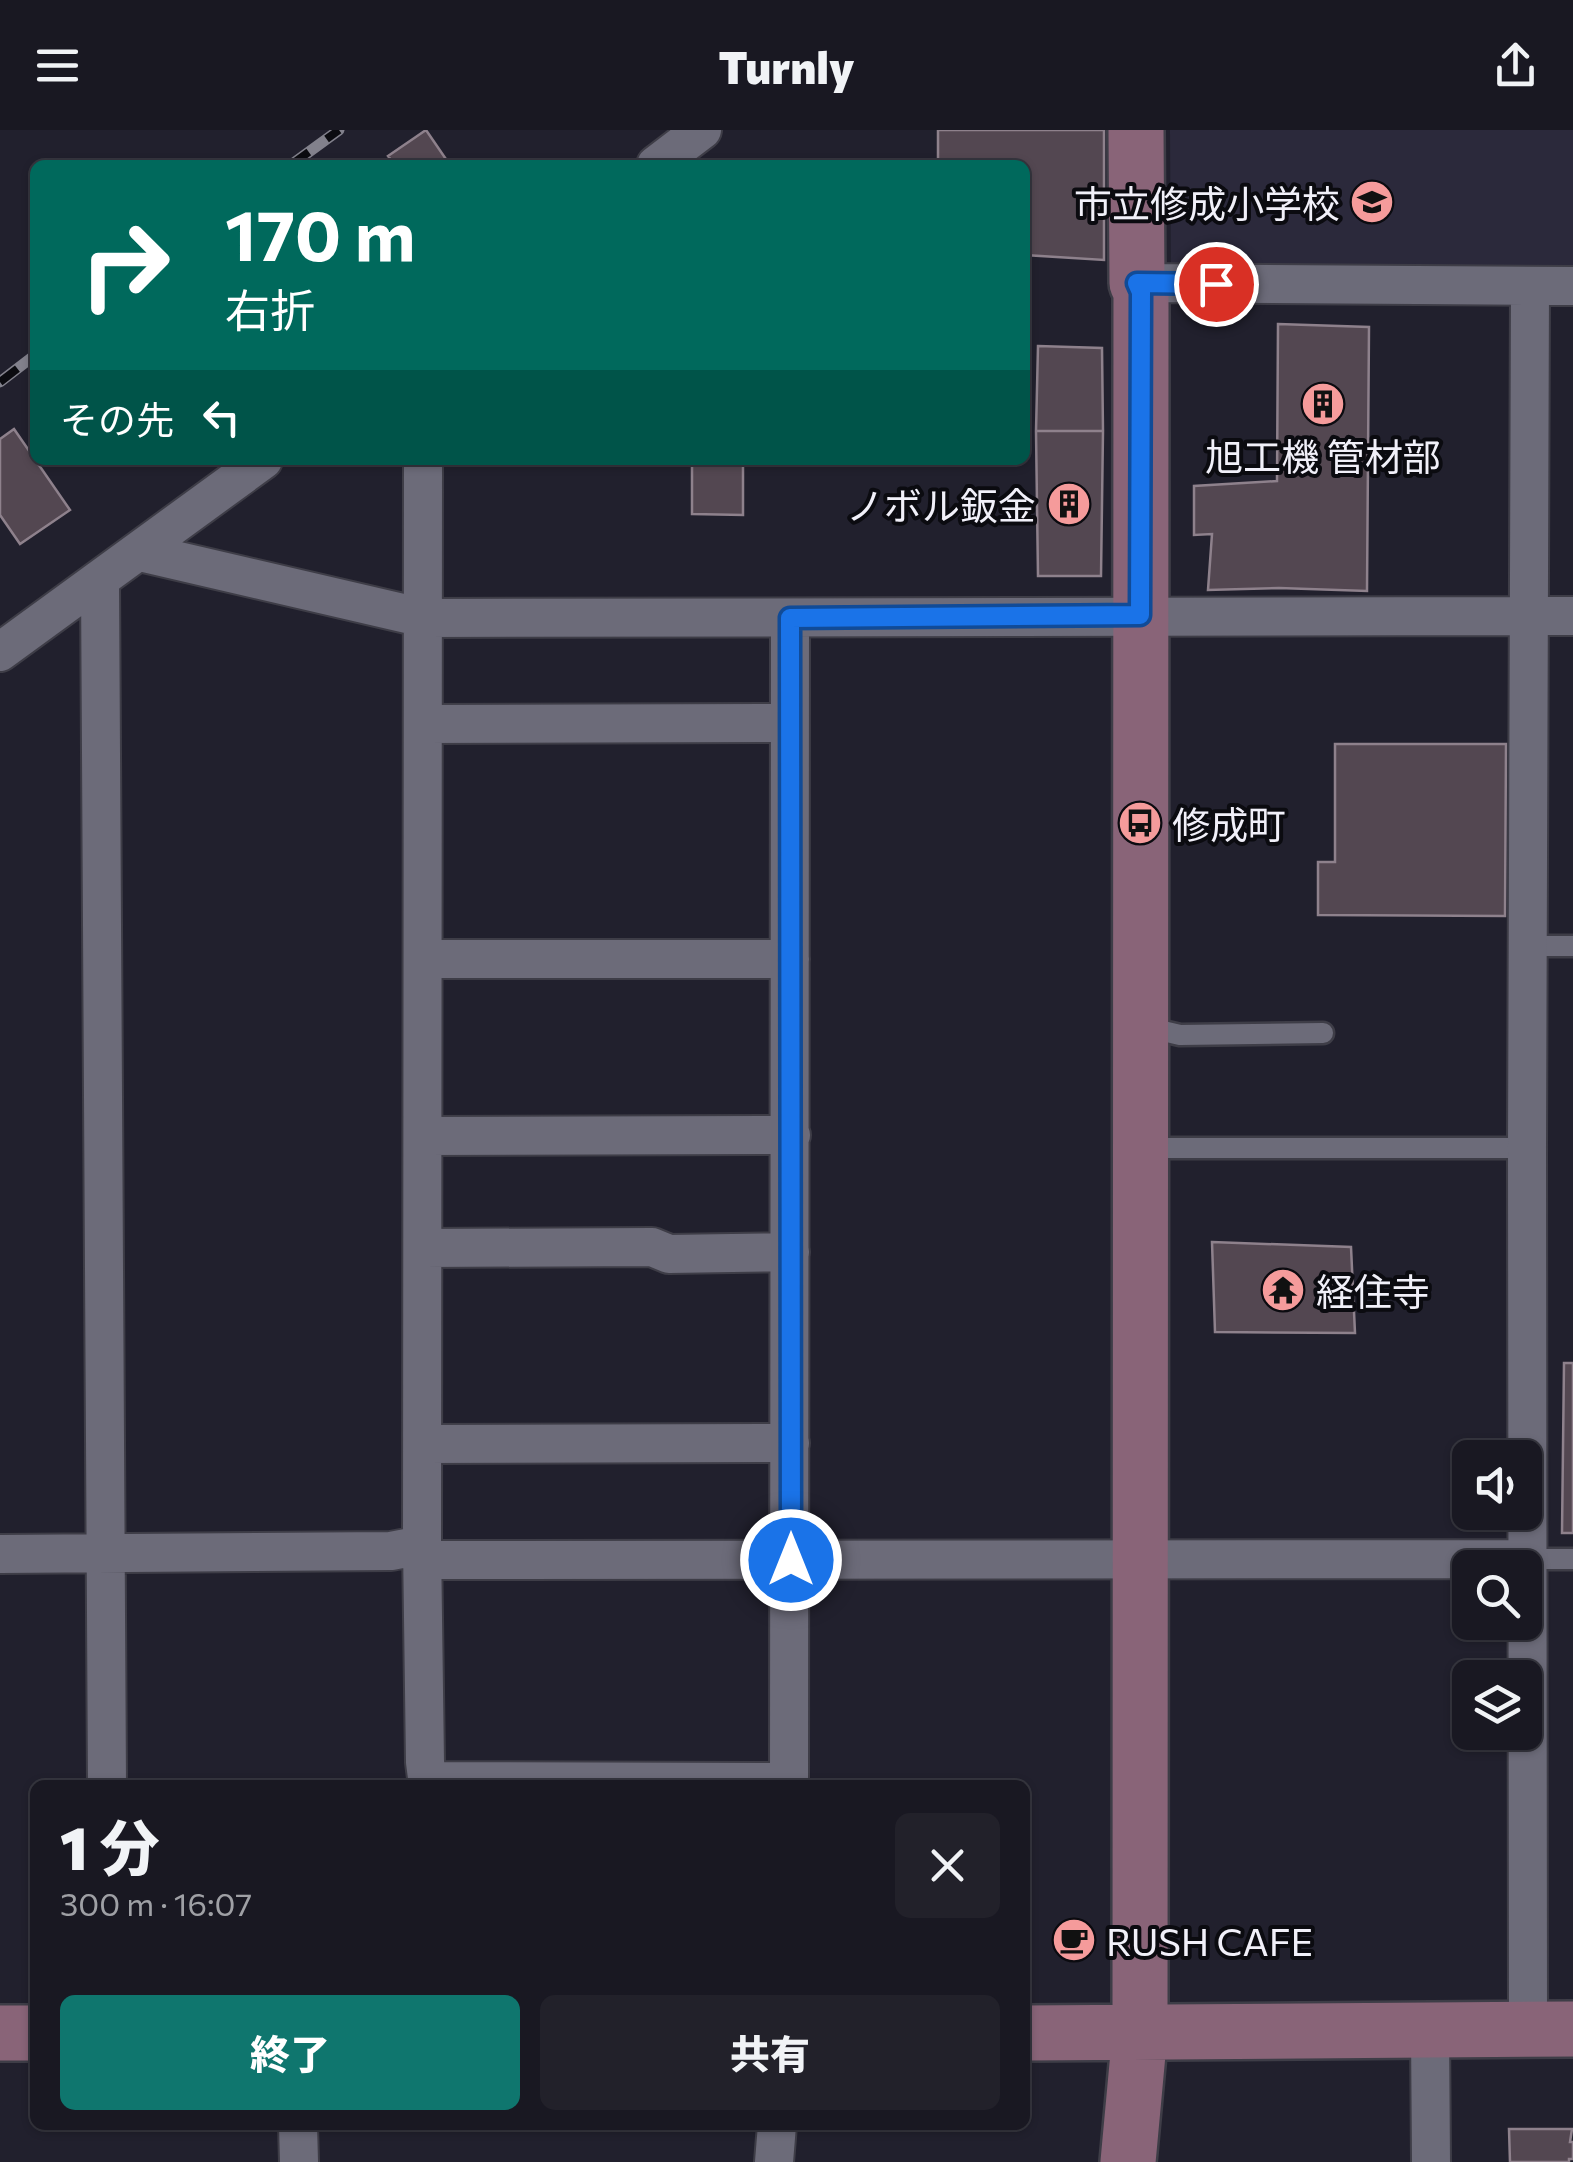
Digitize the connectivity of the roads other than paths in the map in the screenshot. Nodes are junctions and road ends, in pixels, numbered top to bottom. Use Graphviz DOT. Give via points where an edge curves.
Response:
graph roads {
  1 [pos="702,130"];
  2 [pos="1136,130"];
  3 [pos="663,160"];
  4 [pos="1137,283"];
  5 [pos="1530,286"];
  6 [pos="1573,286"];
  7 [pos="256,465"];
  8 [pos="424,465"];
  9 [pos="140,552"];
  10 [pos="100,580"];
  11 [pos="1140,615"];
  12 [pos="1528,616"];
  13 [pos="1573,616"];
  14 [pos="424,618"];
  15 [pos="790,618"];
  16 [pos="5,639"];
  17 [pos="789,723"];
  18 [pos="423,724"];
  19 [pos="1528,946"];
  20 [pos="1573,946"];
  21 [pos="423,958"];
  22 [pos="790,958"];
  23 [pos="1141,1026"];
  24 [pos="1323,1033"];
  25 [pos="791,1135"];
  26 [pos="424,1136"];
  27 [pos="1141,1148"];
  28 [pos="1527,1148"];
  29 [pos="424,1248"];
  30 [pos="790,1252"];
  31 [pos="790,1443"];
  32 [pos="423,1444"];
  33 [pos="1529,1550"];
  34 [pos="423,1553"];
  35 [pos="0,1554"];
  36 [pos="107,1554"];
  37 [pos="1573,1558"];
  38 [pos="1452,1559"];
  39 [pos="1542,1559"];
  40 [pos="791,1560"];
  41 [pos="1140,1560"];
  42 [pos="1533,1640"];
  43 [pos="107,1780"];
  44 [pos="428,1780"];
  45 [pos="789,1780"];
  46 [pos="1430,2030"];
  47 [pos="1551,2030"];
  48 [pos="1140,2032"];
  49 [pos="0,2033"];
  50 [pos="30,2033"];
  51 [pos="1030,2033"];
  52 [pos="298,2130"];
  53 [pos="777,2130"];
  54 [pos="298,2162"];
  55 [pos="774,2162"];
  56 [pos="1128,2162"];
  57 [pos="1431,2162"];
  1 -- 3 [label="street"];
  2 -- 4 [label="street"];
  4 -- 5 [label="street"];
  4 -- 11 [label="street"];
  5 -- 6 [label="street"];
  5 -- 12 [label="street"];
  7 -- 9 [label="street"];
  8 -- 14 [label="street"];
  9 -- 10 [label="street"];
  9 -- 14 [label="street"];
  10 -- 16 [label="street"];
  10 -- 36 [label="street"];
  11 -- 12 [label="street"];
  11 -- 15 [label="street"];
  11 -- 23 [label="street"];
  12 -- 13 [label="street"];
  12 -- 19 [label="street"];
  14 -- 15 [label="street"];
  14 -- 18 [label="street"];
  15 -- 17 [label="street"];
  17 -- 18 [label="street"];
  17 -- 22 [label="street"];
  18 -- 21 [label="street"];
  19 -- 20 [label="lane"];
  19 -- 28 [label="street"];
  21 -- 22 [label="street"];
  21 -- 26 [label="street"];
  22 -- 25 [label="street"];
  23 -- 24 [label="lane" via="1180,1034"];
  23 -- 27 [label="street"];
  25 -- 26 [label="street"];
  25 -- 30 [label="street"];
  26 -- 29 [label="street"];
  27 -- 28 [label="lane"];
  27 -- 41 [label="street"];
  28 -- 33 [label="street"];
  29 -- 30 [label="street"];
  29 -- 32 [label="street"];
  30 -- 31 [label="street"];
  31 -- 32 [label="street"];
  31 -- 40 [label="street"];
  32 -- 34 [label="street"];
  34 -- 36 [label="street"];
  34 -- 40 [label="street"];
  34 -- 44 [label="street"];
  35 -- 36 [label="street"];
  36 -- 43 [label="street"];
  37 -- 39 [label="lane"];
  38 -- 41 [label="street"];
  40 -- 41 [label="street"];
  40 -- 45 [label="street"];
  41 -- 48 [label="street"];
  42 -- 47 [label="street"];
  46 -- 47 [label="street"];
  46 -- 48 [label="street"];
  46 -- 57 [label="street"];
  48 -- 51 [label="street"];
  48 -- 56 [label="street"];
  49 -- 50 [label="street"];
  52 -- 54 [label="street"];
  53 -- 55 [label="street"];
}
